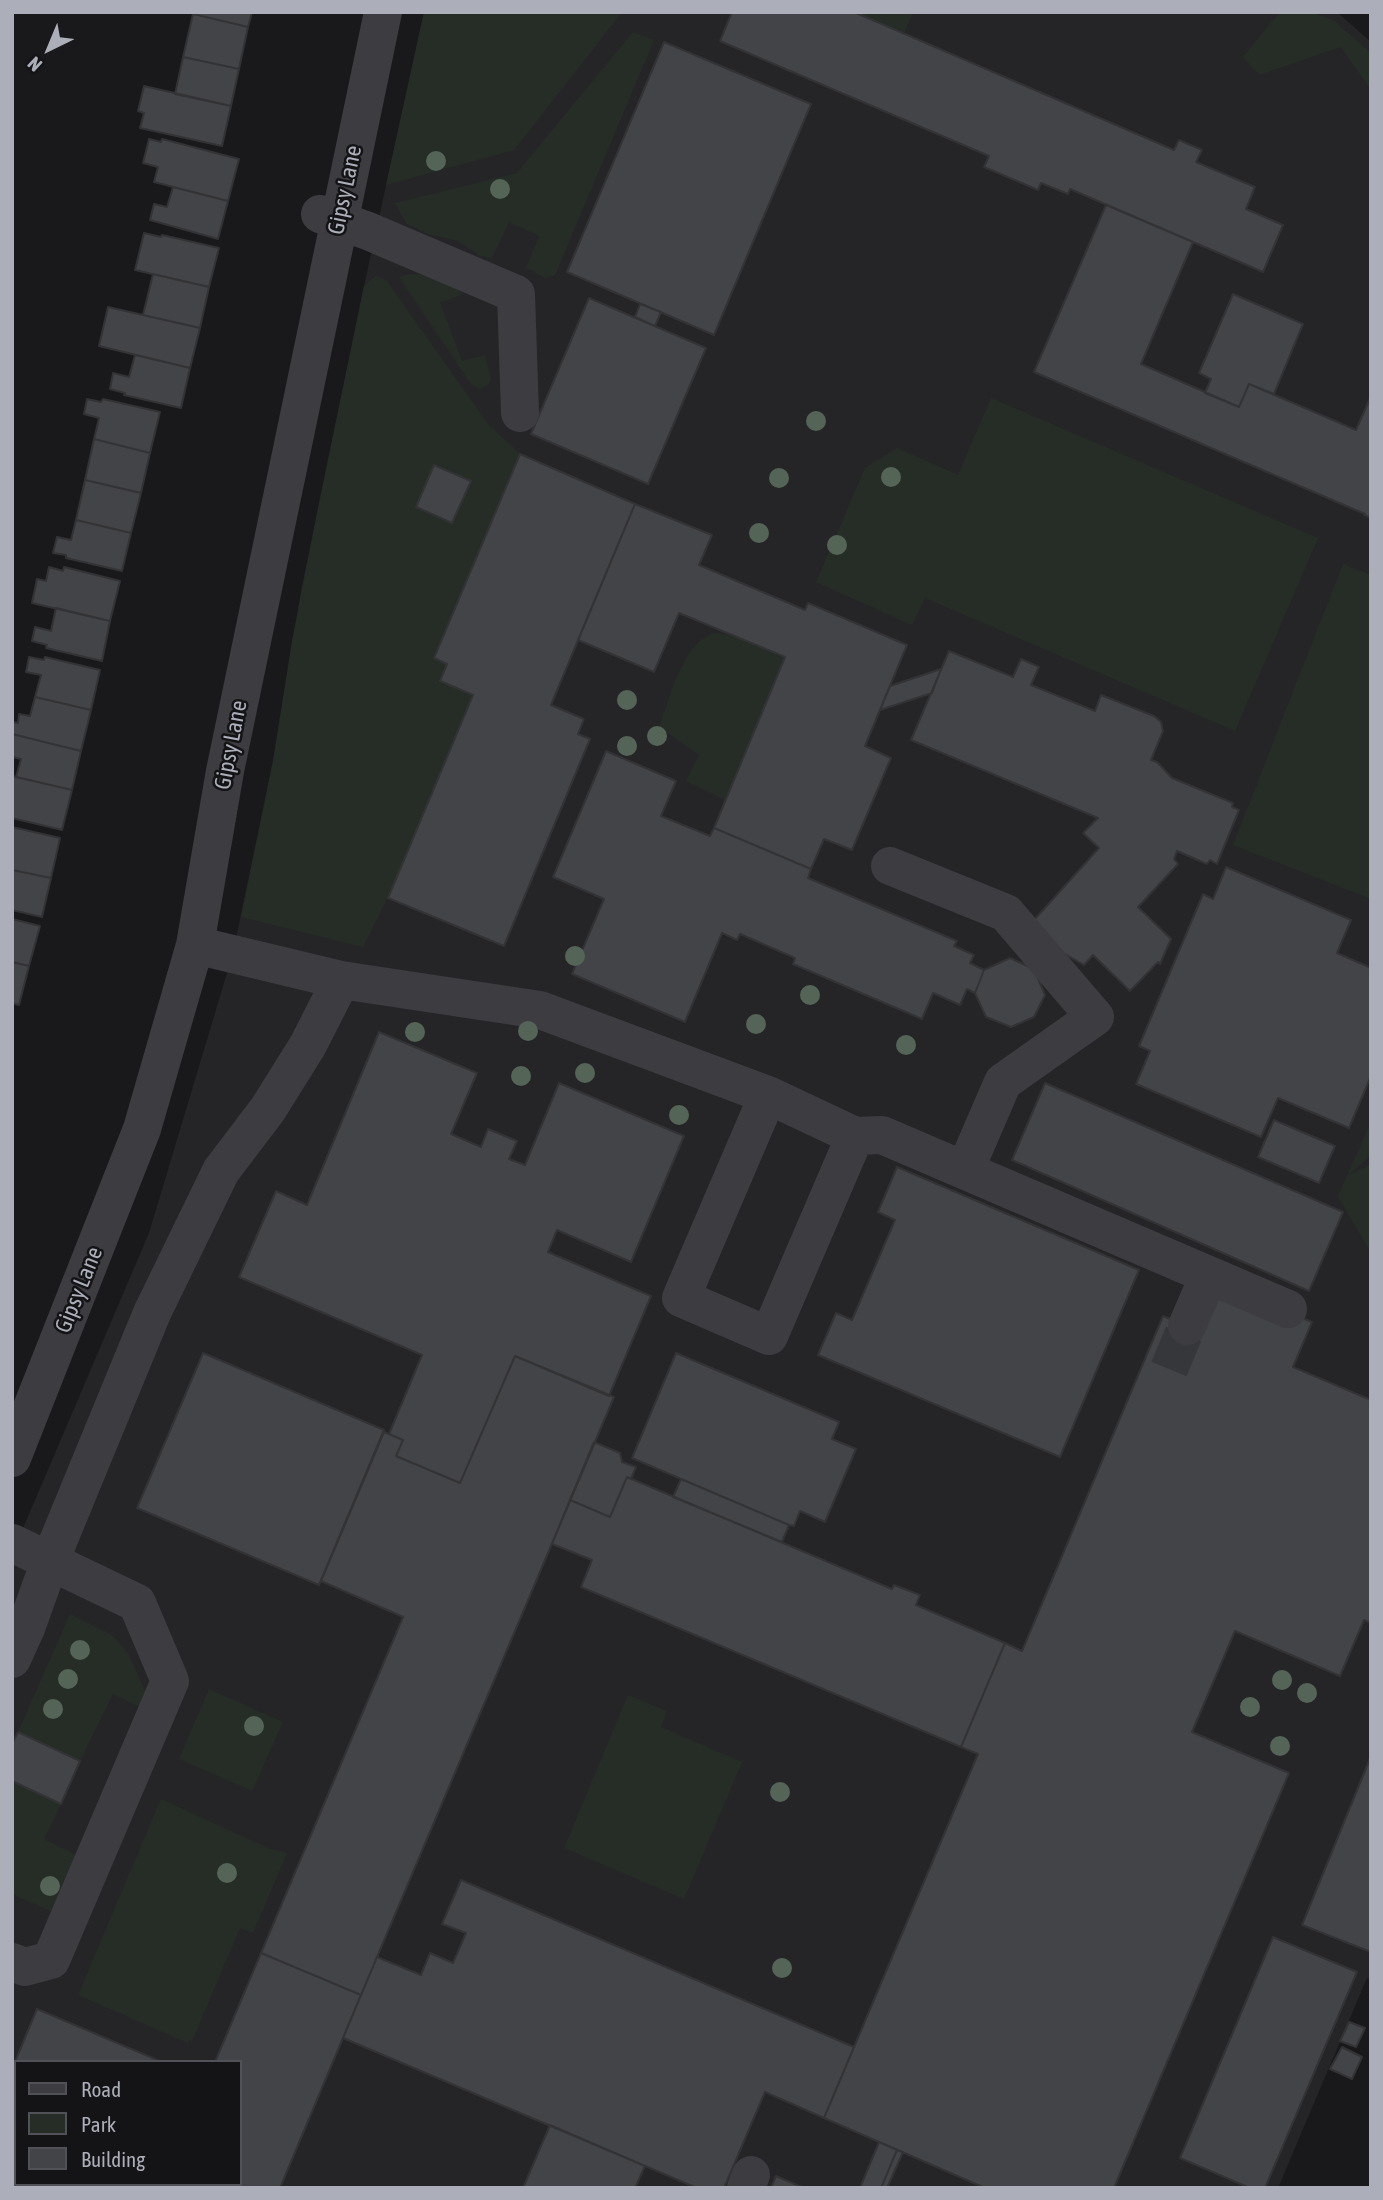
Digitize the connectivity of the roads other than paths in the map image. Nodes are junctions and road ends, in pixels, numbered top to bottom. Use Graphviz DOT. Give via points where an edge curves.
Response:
graph roads {
  1 [pos="383,12"];
  2 [pos="329,218"];
  3 [pos="520,413"];
  4 [pos="890,866"];
  5 [pos="195,945"];
  6 [pos="341,980"];
  7 [pos="768,1095"];
  8 [pos="855,1136"];
  9 [pos="965,1170"];
  10 [pos="1209,1275"];
  11 [pos="1288,1309"];
  12 [pos="1187,1326"];
  13 [pos="12,1458"];
  14 [pos="12,1543"];
  15 [pos="50,1562"];
  16 [pos="12,1659"];
  17 [pos="12,1962"];
  1 -- 2 [label="street, Gipsy Lane"];
  2 -- 3 [label="street" via="516,294"];
  2 -- 5 [label="street, Gipsy Lane"];
  4 -- 9 [label="street" via="1006,913 1095,1017 1003,1082"];
  5 -- 6 [label="street"];
  5 -- 13 [label="street, Gipsy Lane" via="142,1129"];
  6 -- 7 [label="street" via="540,1010"];
  6 -- 15 [label="street" via="268,1109 221,1171 152,1314"];
  7 -- 8 [label="street"];
  7 -- 8 [label="street" via="681,1298 769,1336"];
  8 -- 9 [label="street" via="882,1135"];
  9 -- 10 [label="street"];
  10 -- 11 [label="street"];
  10 -- 12 [label="street"];
  14 -- 15 [label="street"];
  15 -- 16 [label="street"];
  15 -- 17 [label="street" via="137,1603 170,1681 51,1961 25,1967"];
}
